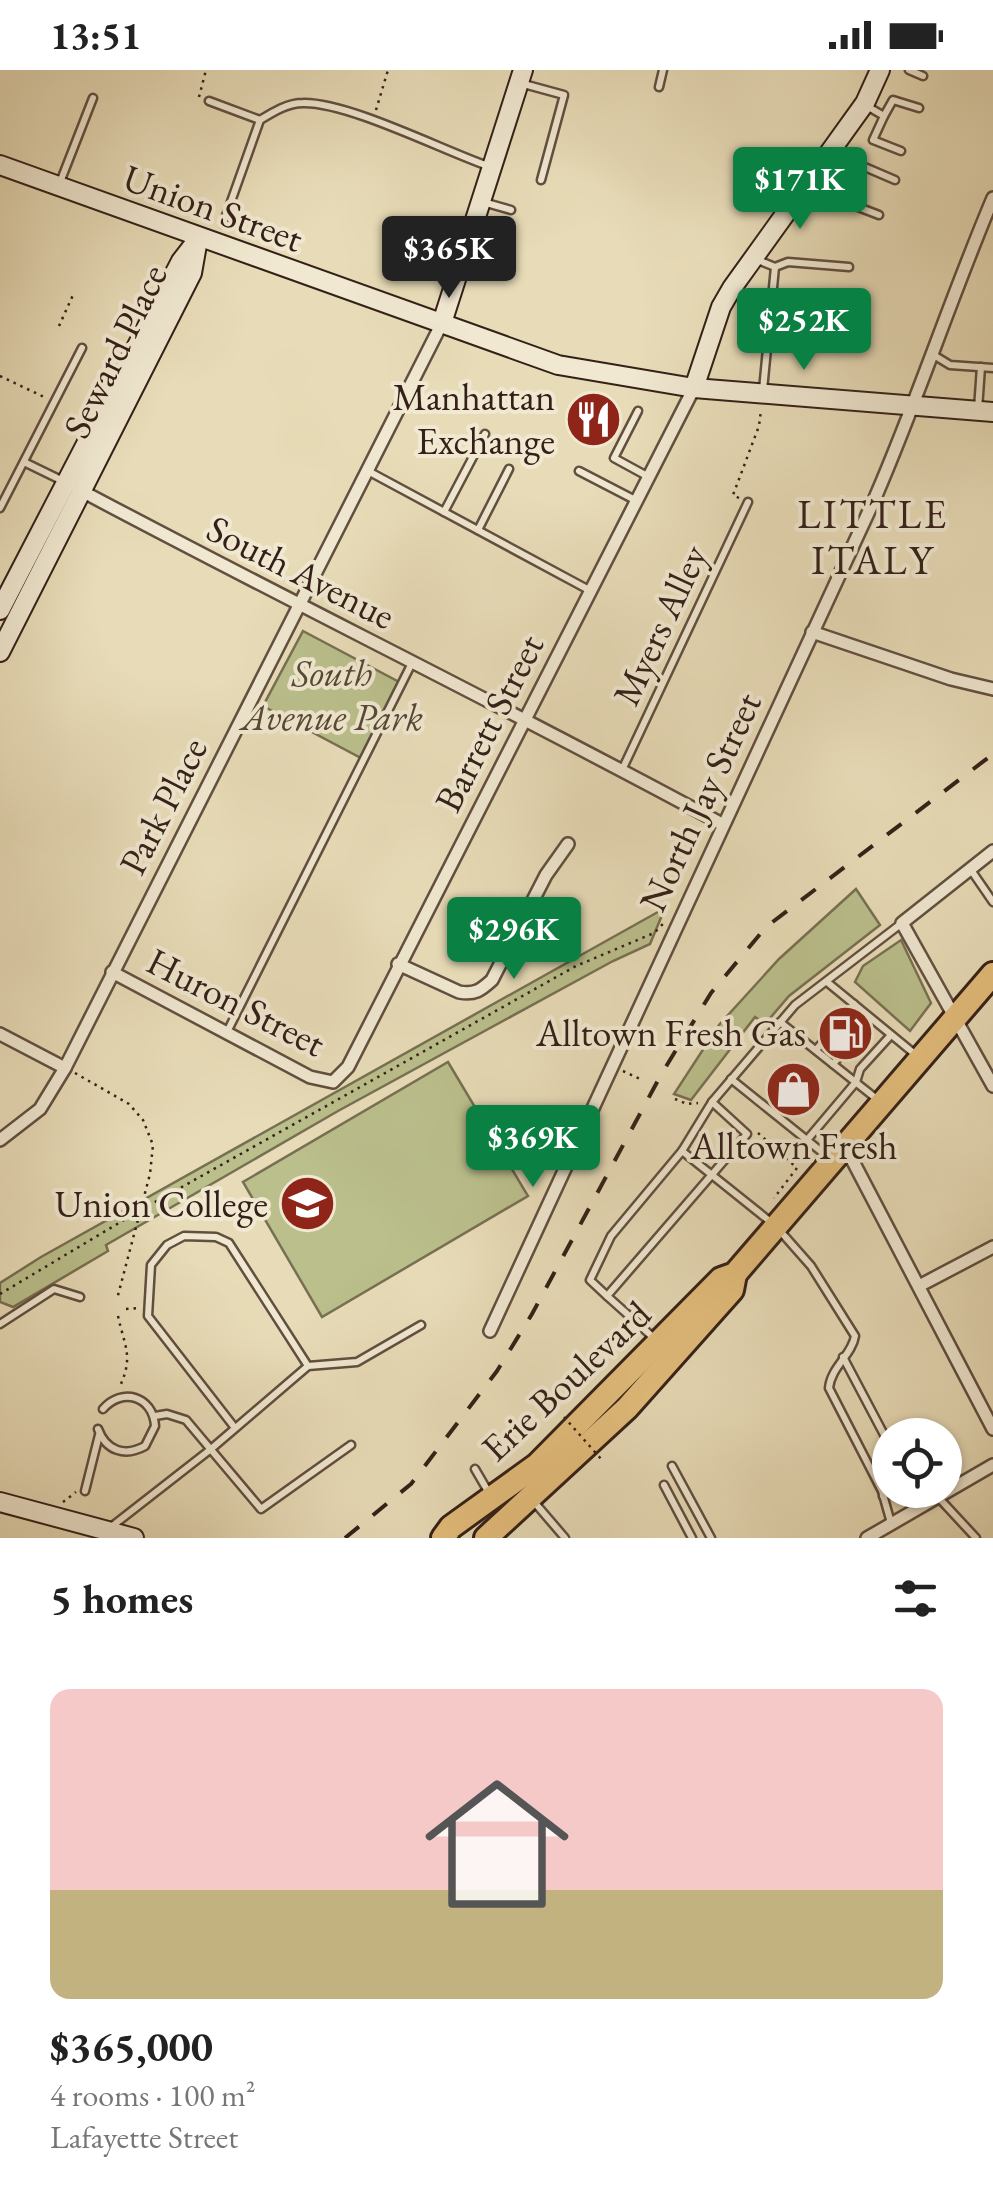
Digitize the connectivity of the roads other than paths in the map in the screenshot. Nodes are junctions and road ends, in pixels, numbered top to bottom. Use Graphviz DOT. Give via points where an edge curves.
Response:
graph roads {
  1 [pos="664,70"];
  2 [pos="880,70"];
  3 [pos="909,70"];
  4 [pos="521,76"];
  5 [pos="923,76"];
  6 [pos="659,87"];
  7 [pos="93,98"];
  8 [pos="209,101"];
  9 [pos="864,104"];
  10 [pos="918,108"];
  11 [pos="884,116"];
  12 [pos="260,120"];
  13 [pos="901,151"];
  14 [pos="830,152"];
  15 [pos="0,165"];
  16 [pos="493,168"];
  17 [pos="541,180"];
  18 [pos="895,180"];
  19 [pos="58,186"];
  20 [pos="805,186"];
  21 [pos="993,198"];
  22 [pos="482,202"];
  23 [pos="511,210"];
  24 [pos="879,215"];
  25 [pos="223,224"];
  26 [pos="988,226"];
  27 [pos="198,239"];
  28 [pos="752,258"];
  29 [pos="849,266"];
  30 [pos="775,267"];
  31 [pos="442,323"];
  32 [pos="82,348"];
  33 [pos="930,354"];
  34 [pos="981,367"];
  35 [pos="993,368"];
  36 [pos="694,388"];
  37 [pos="763,394"];
  38 [pos="911,406"];
  39 [pos="638,410"];
  40 [pos="986,411"];
  41 [pos="485,434"];
  42 [pos="24,462"];
  43 [pos="509,469"];
  44 [pos="368,471"];
  45 [pos="579,471"];
  46 [pos="648,476"];
  47 [pos="74,487"];
  48 [pos="636,501"];
  49 [pos="748,502"];
  50 [pos="0,508"];
  51 [pos="444,512"];
  52 [pos="478,530"];
  53 [pos="590,591"];
  54 [pos="299,606"];
  55 [pos="0,610"];
  56 [pos="812,632"];
  57 [pos="0,652"];
  58 [pos="412,662"];
  59 [pos="993,689"];
  60 [pos="525,718"];
  61 [pos="622,772"];
  62 [pos="722,824"];
  63 [pos="568,844"];
  64 [pos="993,851"];
  65 [pos="971,869"];
  66 [pos="993,885"];
  67 [pos="990,896"];
  68 [pos="902,923"];
  69 [pos="398,964"];
  70 [pos="112,972"];
  71 [pos="993,974"];
  72 [pos="827,982"];
  73 [pos="854,1004"];
  74 [pos="844,1016"];
  75 [pos="871,1019"];
  76 [pos="956,1019"];
  77 [pos="780,1022"];
  78 [pos="862,1030"];
  79 [pos="226,1033"];
  80 [pos="0,1034"];
  81 [pos="891,1035"];
  82 [pos="828,1036"];
  83 [pos="816,1050"];
  84 [pos="845,1050"];
  85 [pos="921,1059"];
  86 [pos="833,1064"];
  87 [pos="65,1068"];
  88 [pos="731,1079"];
  89 [pos="333,1082"];
  90 [pos="856,1082"];
  91 [pos="993,1086"];
  92 [pos="712,1102"];
  93 [pos="883,1104"];
  94 [pos="0,1140"];
  95 [pos="807,1140"];
  96 [pos="682,1151"];
  97 [pos="840,1155"];
  98 [pos="711,1174"];
  99 [pos="777,1228"];
  100 [pos="993,1248"];
  101 [pos="735,1274"];
  102 [pos="920,1286"];
  103 [pos="607,1296"];
  104 [pos="80,1297"];
  105 [pos="0,1324"];
  106 [pos="422,1325"];
  107 [pos="490,1331"];
  108 [pos="660,1343"];
  109 [pos="843,1357"];
  110 [pos="308,1366"];
  111 [pos="103,1409"];
  112 [pos="154,1416"];
  113 [pos="875,1418"];
  114 [pos="235,1428"];
  115 [pos="993,1429"];
  116 [pos="351,1445"];
  117 [pos="210,1449"];
  118 [pos="672,1466"];
  119 [pos="993,1466"];
  120 [pos="475,1470"];
  121 [pos="872,1474"];
  122 [pos="962,1483"];
  123 [pos="664,1485"];
  124 [pos="86,1491"];
  125 [pos="492,1498"];
  126 [pos="532,1498"];
  127 [pos="0,1502"];
  128 [pos="887,1508"];
  129 [pos="919,1508"];
  130 [pos="948,1508"];
  131 [pos="891,1524"];
  132 [pos="103,1534"];
  133 [pos="134,1538"];
  134 [pos="442,1538"];
  135 [pos="486,1538"];
  136 [pos="565,1538"];
  137 [pos="692,1538"];
  138 [pos="711,1538"];
  139 [pos="867,1538"];
  140 [pos="976,1538"];
  1 -- 6 [label="lane"];
  2 -- 9 [label="street"];
  3 -- 5 [label="lane"];
  4 -- 16 [label="street"];
  4 -- 17 [label="lane" via="564,94"];
  7 -- 19 [label="lane"];
  8 -- 12 [label="lane"];
  9 -- 11 [label="lane"];
  9 -- 14 [label="street"];
  10 -- 11 [label="lane" via="893,100"];
  11 -- 13 [label="lane" via="872,140"];
  12 -- 16 [label="lane" via="306,102"];
  12 -- 25 [label="lane"];
  14 -- 18 [label="lane"];
  14 -- 20 [label="street"];
  15 -- 19 [label="street, Union Street"];
  16 -- 22 [label="street"];
  19 -- 27 [label="street, Union Street"];
  20 -- 24 [label="lane"];
  20 -- 28 [label="street"];
  21 -- 26 [label="street, North Jay Street"];
  22 -- 23 [label="lane"];
  22 -- 31 [label="street"];
  26 -- 33 [label="street, North Jay Street"];
  27 -- 31 [label="street, Union Street"];
  27 -- 47 [label="street, Seward Place" via="181,261"];
  28 -- 30 [label="lane"];
  28 -- 36 [label="street" via="721,307"];
  29 -- 30 [label="lane"];
  30 -- 37 [label="lane"];
  31 -- 36 [label="street, Union Street" via="558,366"];
  31 -- 44 [label="street, Park Place"];
  32 -- 42 [label="lane"];
  33 -- 34 [label="lane" via="950,365"];
  33 -- 38 [label="street, North Jay Street"];
  34 -- 35 [label="lane"];
  34 -- 40 [label="lane"];
  36 -- 37 [label="street, Union Street"];
  36 -- 46 [label="street, Barrett Street"];
  37 -- 38 [label="street, Union Street"];
  38 -- 40 [label="street, Union Street"];
  38 -- 56 [label="street, North Jay Street"];
  39 -- 46 [label="lane" via="614,458"];
  41 -- 51 [label="lane"];
  42 -- 47 [label="lane"];
  42 -- 50 [label="lane"];
  43 -- 52 [label="lane"];
  44 -- 51 [label="lane"];
  44 -- 54 [label="street, Park Place"];
  45 -- 48 [label="lane"];
  46 -- 48 [label="street, Barrett Street"];
  47 -- 54 [label="street, South Avenue"];
  47 -- 55 [label="street, Seward Place"];
  47 -- 57 [label="street, Seward Place"];
  48 -- 53 [label="street, Barrett Street"];
  49 -- 61 [label="lane, Myers Alley"];
  51 -- 52 [label="lane"];
  52 -- 53 [label="lane"];
  53 -- 60 [label="street, Barrett Street"];
  54 -- 58 [label="street, South Avenue"];
  54 -- 70 [label="street, Park Place"];
  56 -- 59 [label="street"];
  56 -- 62 [label="street, North Jay Street"];
  58 -- 60 [label="street, South Avenue"];
  58 -- 79 [label="lane"];
  60 -- 61 [label="street, South Avenue"];
  60 -- 69 [label="street, Barrett Street"];
  61 -- 62 [label="street, South Avenue"];
  62 -- 107 [label="street, North Jay Street"];
  63 -- 69 [label="street" via="484,988 460,992"];
  64 -- 65 [label="street"];
  65 -- 67 [label="lane"];
  65 -- 68 [label="street"];
  66 -- 67 [label="lane"];
  68 -- 72 [label="lane"];
  68 -- 76 [label="street"];
  69 -- 89 [label="street, Barrett Street" via="348,1068"];
  70 -- 79 [label="street, Huron Street"];
  70 -- 87 [label="street, Park Place"];
  71 -- 76 [label="highway, Erie Boulevard"];
  72 -- 73 [label="lane"];
  72 -- 77 [label="lane"];
  73 -- 74 [label="lane"];
  73 -- 75 [label="lane"];
  75 -- 78 [label="lane"];
  75 -- 81 [label="lane"];
  76 -- 85 [label="highway, Erie Boulevard"];
  76 -- 91 [label="street"];
  77 -- 83 [label="lane"];
  77 -- 88 [label="lane"];
  79 -- 89 [label="street, Huron Street" via="310,1078"];
  80 -- 87 [label="street"];
  81 -- 85 [label="lane"];
  81 -- 90 [label="lane"];
  82 -- 83 [label="lane"];
  83 -- 86 [label="lane"];
  84 -- 86 [label="lane"];
  85 -- 93 [label="highway, Erie Boulevard"];
  86 -- 90 [label="lane"];
  87 -- 94 [label="street, Park Place" via="40,1109"];
  88 -- 92 [label="lane"];
  88 -- 95 [label="lane"];
  90 -- 93 [label="lane"];
  90 -- 95 [label="lane"];
  92 -- 96 [label="lane"];
  92 -- 98 [label="lane" via="747,1134"];
  93 -- 97 [label="highway, Erie Boulevard"];
  95 -- 97 [label="lane"];
  96 -- 98 [label="lane"];
  96 -- 103 [label="lane" via="611,1236 590,1280"];
  97 -- 99 [label="highway, Erie Boulevard"];
  97 -- 102 [label="street"];
  98 -- 99 [label="lane"];
  98 -- 103 [label="lane"];
  99 -- 101 [label="highway, Erie Boulevard"];
  99 -- 109 [label="lane" via="811,1266 855,1336"];
  100 -- 102 [label="street"];
  101 -- 108 [label="highway, Erie Boulevard" via="721,1279"];
  101 -- 126 [label="highway, Erie Boulevard" via="732,1290 627,1408"];
  102 -- 115 [label="street"];
  103 -- 108 [label="lane"];
  104 -- 105 [label="lane" via="54,1289"];
  106 -- 110 [label="lane" via="356,1362"];
  108 -- 125 [label="highway, Erie Boulevard" via="537,1465"];
  109 -- 113 [label="lane"];
  109 -- 121 [label="lane" via="830,1379 830,1396"];
  110 -- 114 [label="lane"];
  110 -- 114 [label="lane" via="229,1243 184,1236 167,1245 150,1265 148,1316"];
  111 -- 112 [label="lane" via="121,1396 134,1396"];
  112 -- 117 [label="lane" via="186,1420"];
  112 -- 124 [label="lane" via="151,1439 136,1451 111,1448 99,1432"];
  114 -- 117 [label="lane"];
  116 -- 117 [label="lane" via="261,1509"];
  117 -- 132 [label="lane"];
  118 -- 138 [label="lane"];
  119 -- 122 [label="street"];
  120 -- 125 [label="lane"];
  123 -- 137 [label="lane"];
  125 -- 134 [label="highway, Erie Boulevard"];
  126 -- 135 [label="highway, Erie Boulevard"];
  126 -- 136 [label="lane"];
  127 -- 132 [label="street"];
  128 -- 131 [label="lane"];
  129 -- 131 [label="street"];
  130 -- 140 [label="lane"];
  131 -- 139 [label="street"];
  132 -- 133 [label="street"];
}
